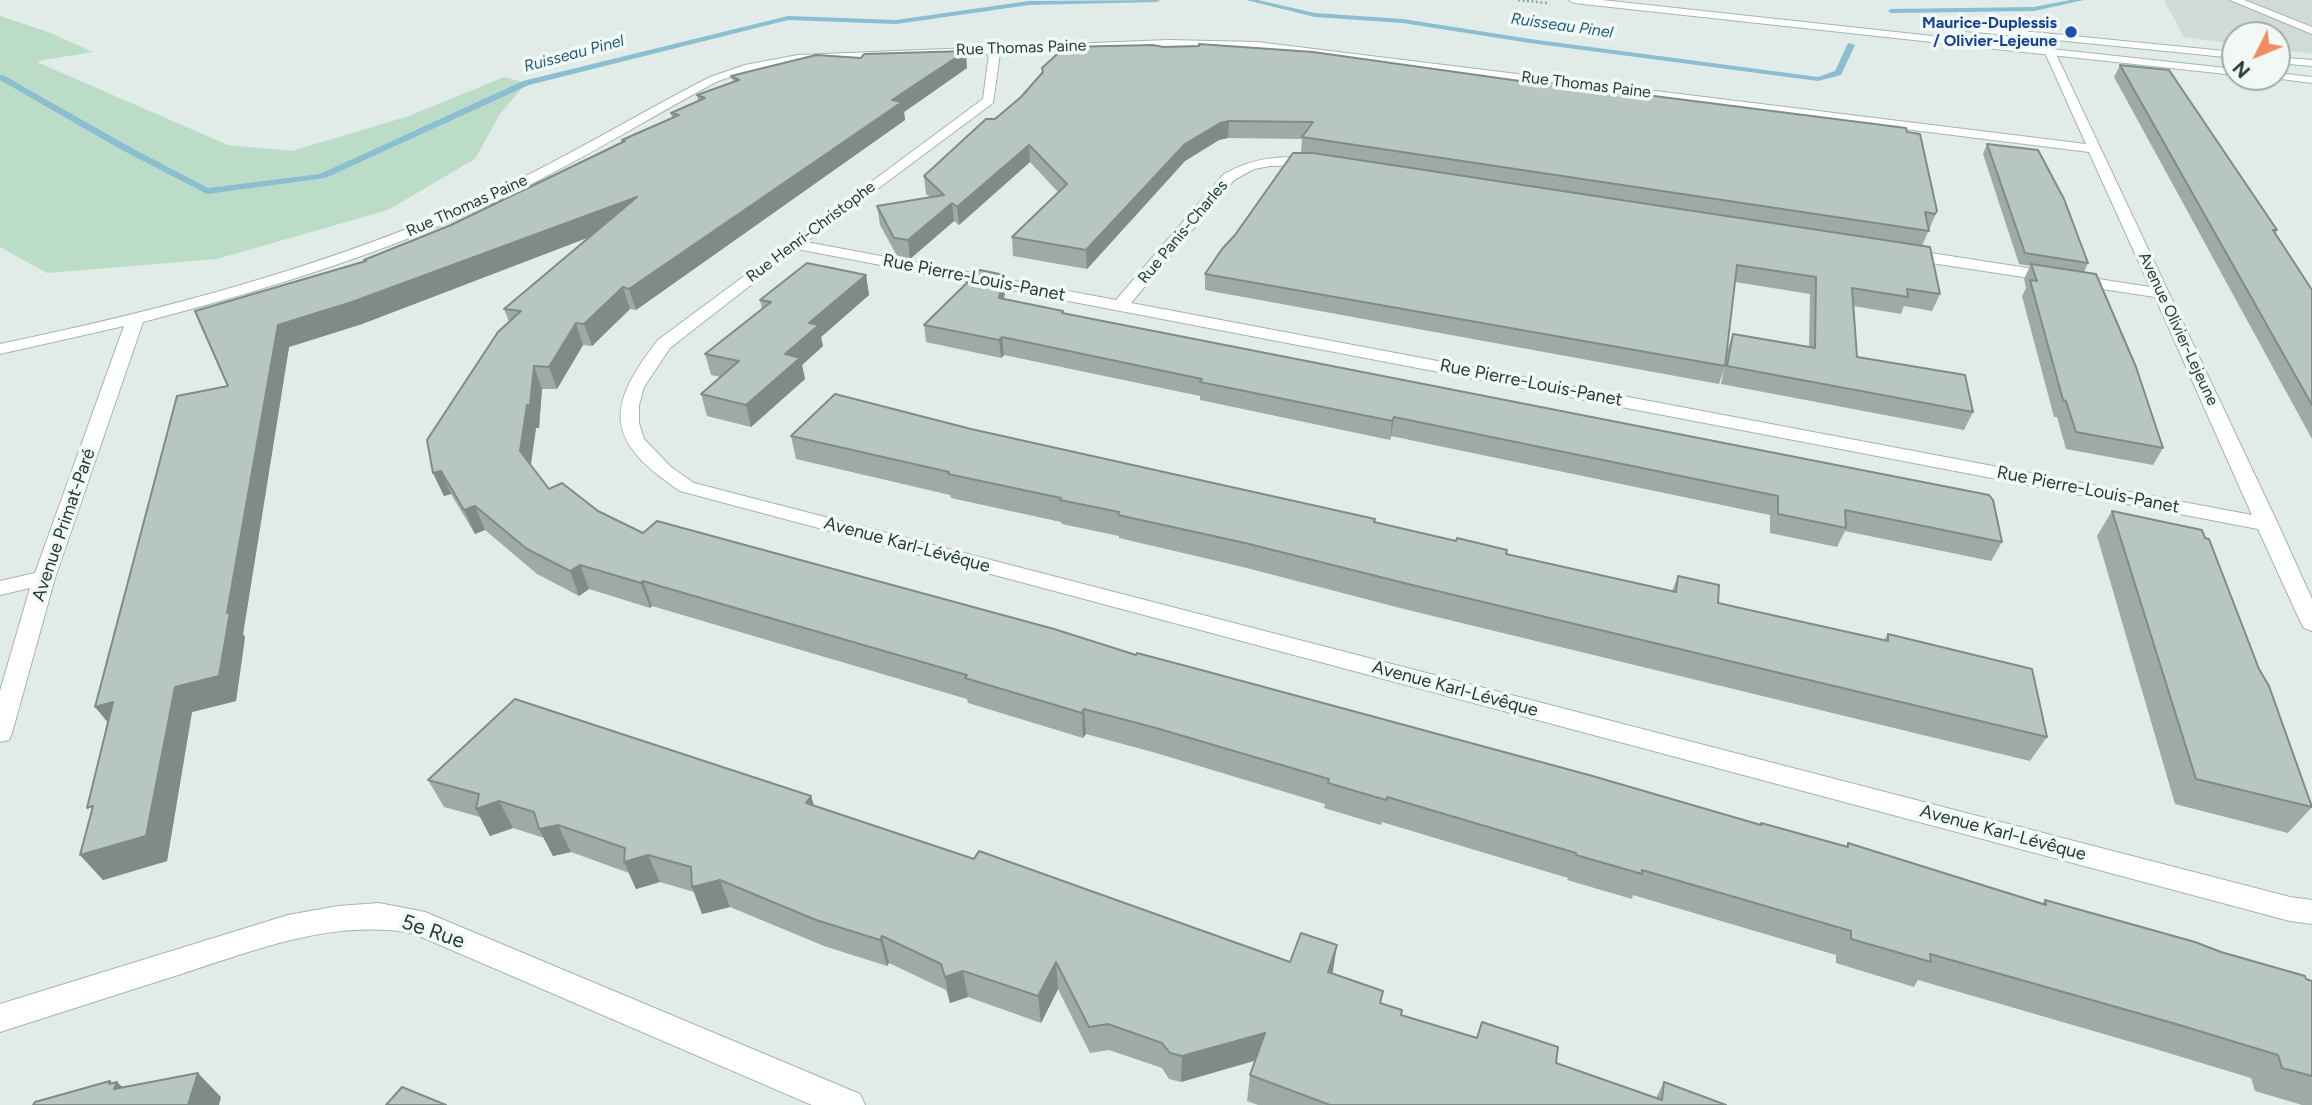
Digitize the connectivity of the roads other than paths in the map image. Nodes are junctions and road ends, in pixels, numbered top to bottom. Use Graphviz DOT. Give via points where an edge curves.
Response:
graph roads {
  1 [pos="1574,0"];
  2 [pos="1593,0"];
  3 [pos="2235,0"];
  4 [pos="1892,22"];
  5 [pos="1933,25"];
  6 [pos="2312,31"];
  7 [pos="2042,35"];
  8 [pos="995,49"];
  9 [pos="2052,52"];
  10 [pos="2221,54"];
  11 [pos="2291,61"];
  12 [pos="2312,63"];
  13 [pos="2221,70"];
  14 [pos="2291,78"];
  15 [pos="2312,80"];
  16 [pos="2093,149"];
  17 [pos="1326,164"];
  18 [pos="794,244"];
  19 [pos="1888,251"];
  20 [pos="2163,294"];
  21 [pos="1121,305"];
  22 [pos="135,320"];
  23 [pos="0,349"];
  24 [pos="628,421"];
  25 [pos="2268,524"];
  26 [pos="44,578"];
  27 [pos="0,588"];
  28 [pos="2312,623"];
  29 [pos="0,733"];
  30 [pos="2312,912"];
  31 [pos="0,1018"];
  32 [pos="849,1105"];
  1 -- 9 [label="street"];
  2 -- 4 [label="street"];
  3 -- 6 [label="street"];
  5 -- 7 [label="street"];
  7 -- 9 [label="street, Avenue Olivier-Lejeune"];
  7 -- 10 [label="street"];
  8 -- 16 [label="street, Rue Thomas Paine" via="1257,45"];
  8 -- 18 [label="street, Rue Henri-Christophe" via="989,100"];
  8 -- 22 [label="street, Rue Thomas Paine" via="807,57 745,68 714,79 519,184 439,220 312,268"];
  9 -- 13 [label="street"];
  9 -- 16 [label="street, Avenue Olivier-Lejeune"];
  11 -- 12 [label="street"];
  14 -- 15 [label="street"];
  16 -- 20 [label="street, Avenue Olivier-Lejeune"];
  17 -- 21 [label="street, Rue Panis-Charles" via="1285,160 1242,168 1229,177"];
  18 -- 21 [label="street, Rue Pierre-Louis-Panet"];
  18 -- 24 [label="street, Rue Henri-Christophe" via="664,344 629,400"];
  19 -- 20 [label="street"];
  20 -- 25 [label="street, Avenue Olivier-Lejeune"];
  21 -- 25 [label="street, Rue Pierre-Louis-Panet"];
  22 -- 23 [label="street, Rue Thomas Paine"];
  22 -- 26 [label="street, Avenue Primat-Paré"];
  24 -- 30 [label="street, Avenue Karl-Lévêque" via="646,457 687,487"];
  25 -- 28 [label="street, Avenue Olivier-Lejeune"];
  26 -- 27 [label="street"];
  26 -- 29 [label="street, Avenue Primat-Paré"];
  31 -- 32 [label="street, 5e Rue" via="288,927 379,915 415,921"];
}
